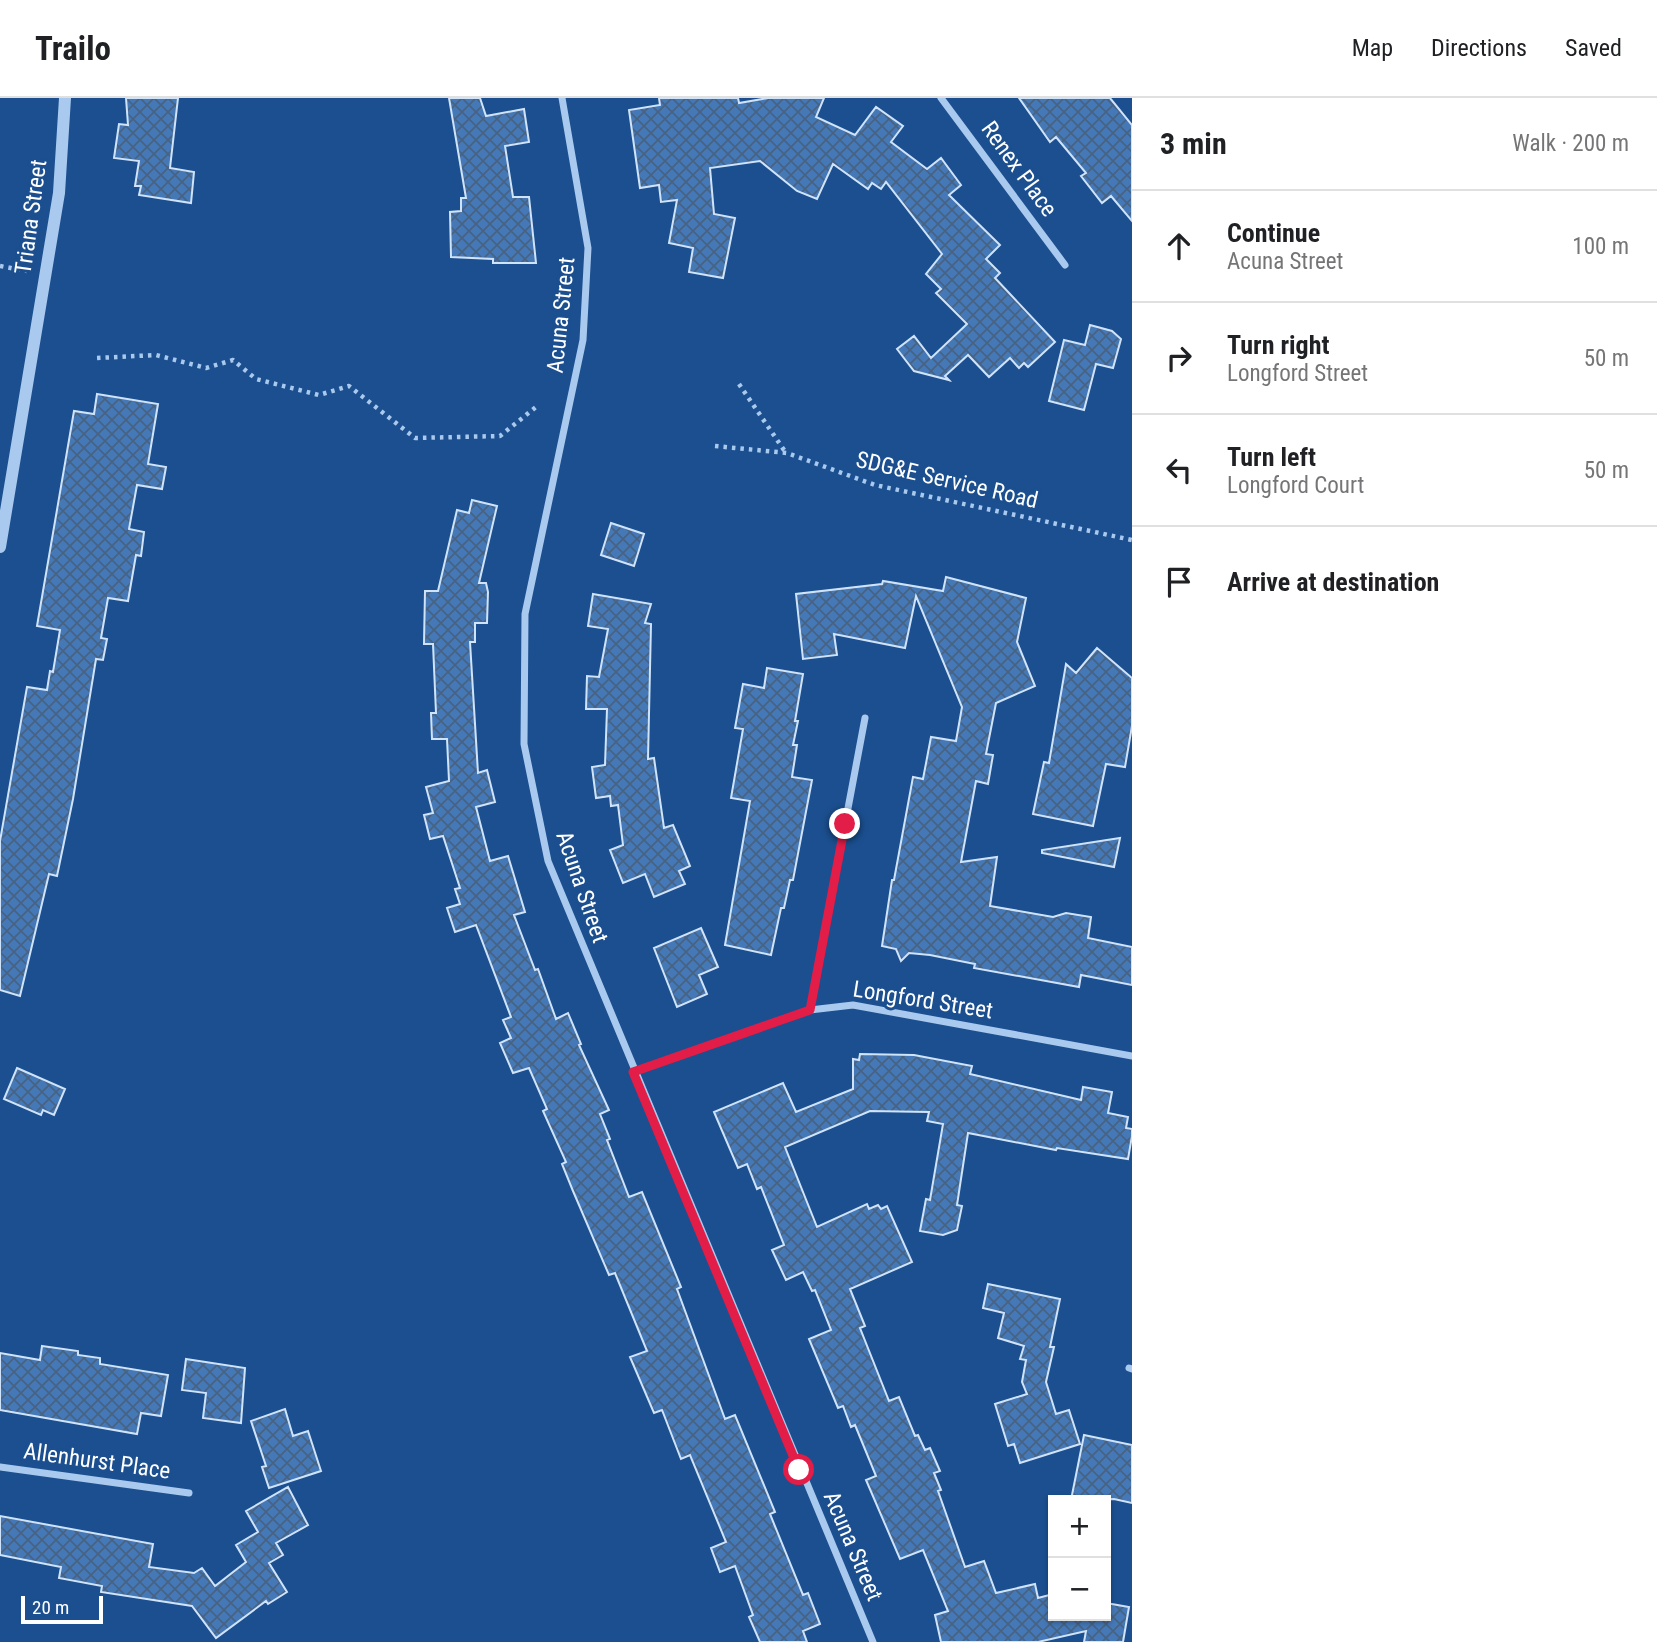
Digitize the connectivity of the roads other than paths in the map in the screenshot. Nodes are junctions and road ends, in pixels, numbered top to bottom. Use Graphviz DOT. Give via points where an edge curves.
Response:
graph roads {
  1 [pos="65,98"];
  2 [pos="562,98"];
  3 [pos="942,98"];
  4 [pos="1065,265"];
  5 [pos="3,515"];
  6 [pos="0,547"];
  7 [pos="865,718"];
  8 [pos="810,1010"];
  9 [pos="1132,1056"];
  10 [pos="633,1072"];
  11 [pos="0,1467"];
  12 [pos="189,1493"];
  13 [pos="873,1642"];
  1 -- 5 [label="street, Triana Street" via="59,193"];
  2 -- 10 [label="street, Acuna Street" via="588,248 583,340 525,614 524,744 548,862"];
  3 -- 4 [label="street, Renex Place"];
  5 -- 6 [label="street, Triana Street"];
  7 -- 8 [label="street"];
  8 -- 9 [label="street, Longford Street" via="853,1005"];
  8 -- 10 [label="street, Longford Street"];
  10 -- 13 [label="street, Acuna Street"];
  11 -- 12 [label="street, Allenhurst Place"];
}
